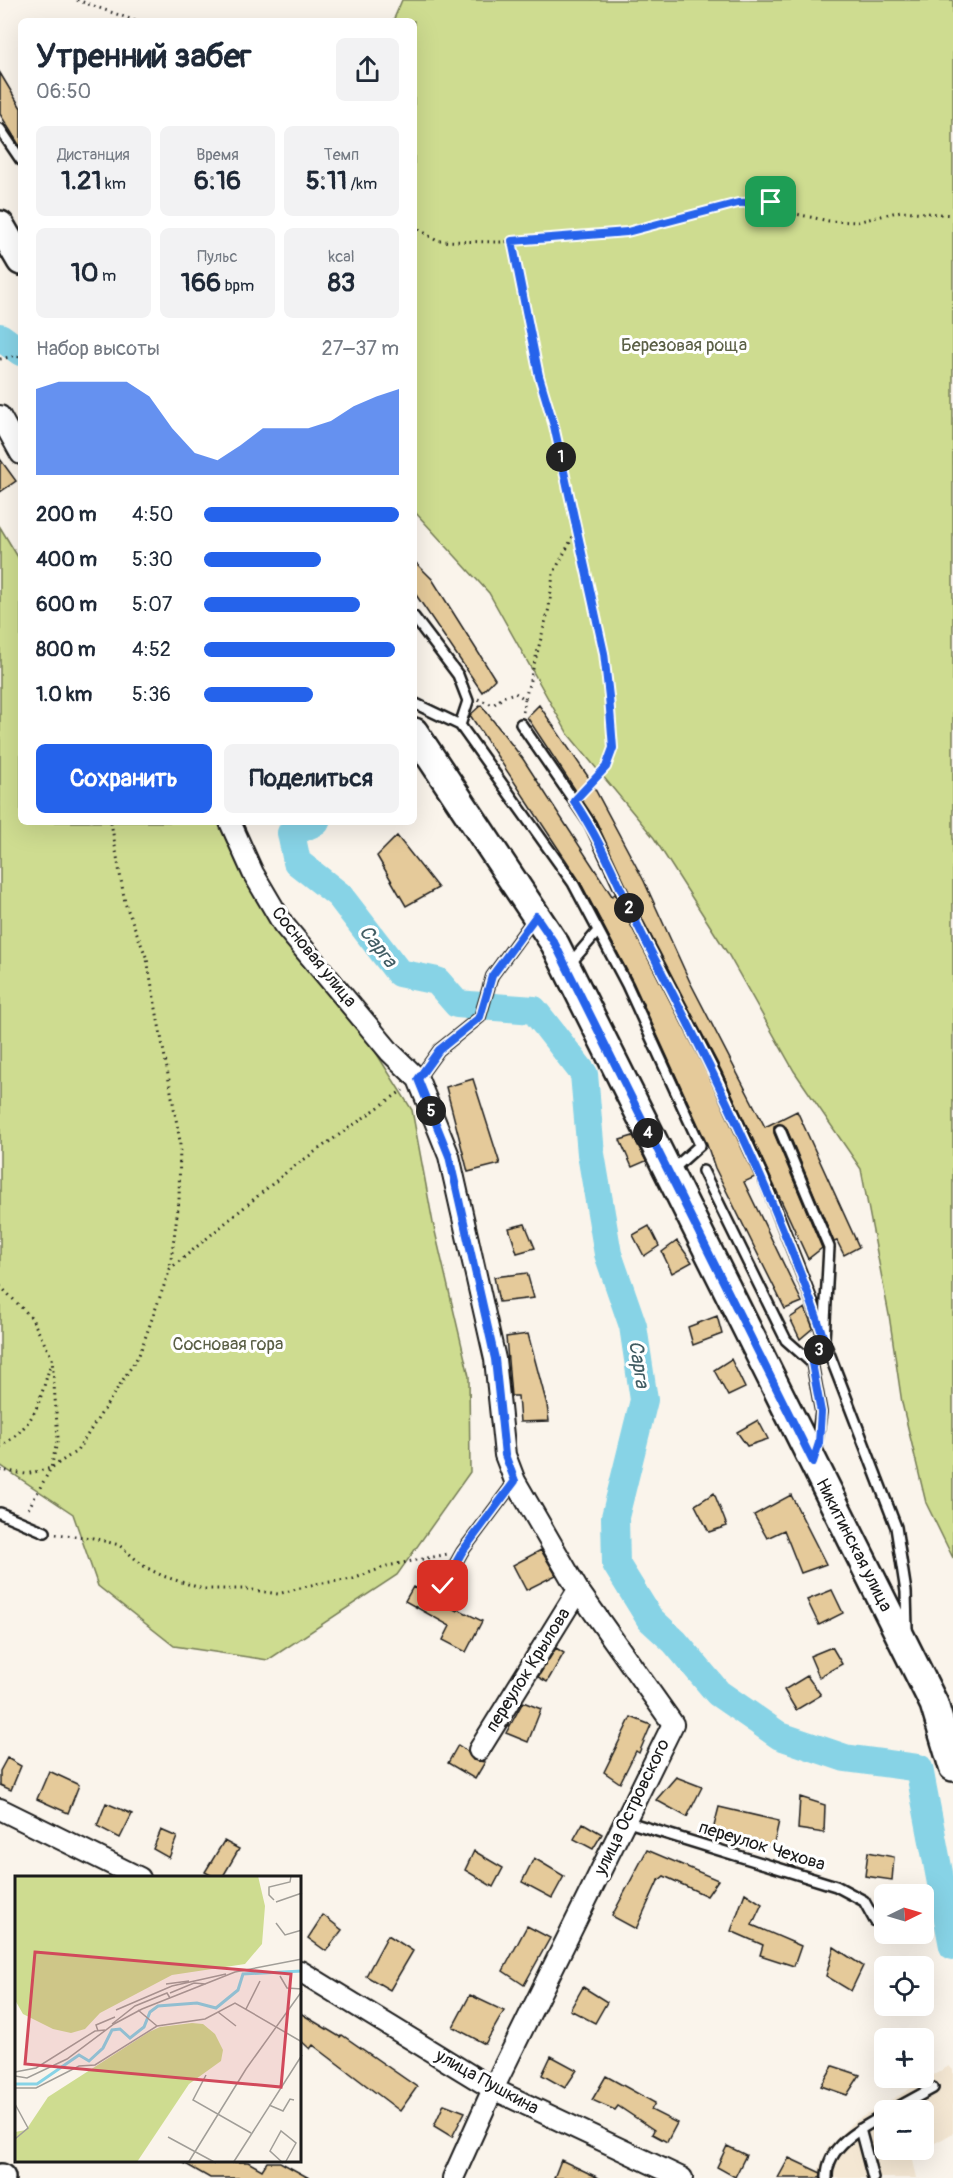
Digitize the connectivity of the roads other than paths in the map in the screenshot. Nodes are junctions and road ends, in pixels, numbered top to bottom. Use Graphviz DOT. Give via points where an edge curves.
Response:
graph roads {
  1 [pos="0,129"];
  2 [pos="18,156"];
  3 [pos="0,225"];
  4 [pos="18,256"];
  5 [pos="0,416"];
  6 [pos="18,449"];
  7 [pos="417,621"];
  8 [pos="417,704"];
  9 [pos="521,724"];
  10 [pos="460,725"];
  11 [pos="417,737"];
  12 [pos="231,825"];
  13 [pos="536,916"];
  14 [pos="598,931"];
  15 [pos="567,968"];
  16 [pos="418,1079"];
  17 [pos="780,1130"];
  18 [pos="703,1171"];
  19 [pos="668,1174"];
  20 [pos="824,1340"];
  21 [pos="812,1363"];
  22 [pos="505,1455"];
  23 [pos="813,1462"];
  24 [pos="515,1481"];
  25 [pos="0,1513"];
  26 [pos="45,1532"];
  27 [pos="443,1586"];
  28 [pos="578,1590"];
  29 [pos="907,1650"];
  30 [pos="478,1750"];
  31 [pos="953,1767"];
  32 [pos="0,1809"];
  33 [pos="625,1821"];
  34 [pos="136,1876"];
  35 [pos="874,1919"];
  36 [pos="302,1972"];
  37 [pos="933,2088"];
  38 [pos="493,2089"];
  39 [pos="911,2100"];
  40 [pos="874,2121"];
  41 [pos="860,2129"];
  42 [pos="453,2178"];
  43 [pos="682,2178"];
  44 [pos="827,2178"];
  45 [pos="873,2178"];
  1 -- 2 [label="lane"];
  3 -- 4 [label="street"];
  5 -- 6 [label="street"];
  7 -- 10 [label="lane" via="458,675 468,701"];
  8 -- 10 [label="lane"];
  9 -- 20 [label="lane" via="604,853 715,1074 813,1303"];
  10 -- 14 [label="lane" via="541,835 573,883"];
  11 -- 13 [label="street, Никитинская улица"];
  12 -- 16 [label="street, Сосновая улица" via="253,873 283,924 390,1052"];
  13 -- 15 [label="street, Никитинская улица"];
  13 -- 16 [label="lane" via="492,976 480,1017 439,1050"];
  14 -- 15 [label="lane"];
  14 -- 19 [label="lane" via="627,985 700,1146"];
  15 -- 19 [label="street, Никитинская улица"];
  16 -- 22 [label="street, Сосновая улица" via="449,1156 470,1240 495,1359"];
  17 -- 20 [label="lane" via="829,1247"];
  18 -- 21 [label="lane" via="786,1340"];
  19 -- 23 [label="street, Никитинская улица"];
  20 -- 21 [label="lane"];
  20 -- 29 [label="lane" via="896,1527 906,1592"];
  21 -- 23 [label="lane" via="821,1412"];
  22 -- 24 [label="street, улица Островского"];
  23 -- 29 [label="street, Никитинская улица"];
  24 -- 27 [label="lane" via="462,1552"];
  24 -- 28 [label="street, улица Островского"];
  25 -- 26 [label="lane"];
  28 -- 30 [label="street, переулок Крылова"];
  28 -- 33 [label="street, улица Островского" via="673,1724"];
  29 -- 31 [label="street, Никитинская улица" via="934,1704"];
  32 -- 34 [label="street"];
  33 -- 35 [label="lane, переулок Чехова" via="836,1886 864,1900"];
  33 -- 38 [label="street, улица Островского"];
  36 -- 38 [label="street, улица Пушкина"];
  37 -- 39 [label="lane"];
  38 -- 42 [label="street, улица Островского"];
  38 -- 43 [label="street, улица Пушкина"];
  40 -- 41 [label="lane"];
  41 -- 44 [label="lane" via="834,2151"];
  41 -- 45 [label="lane"];
}
